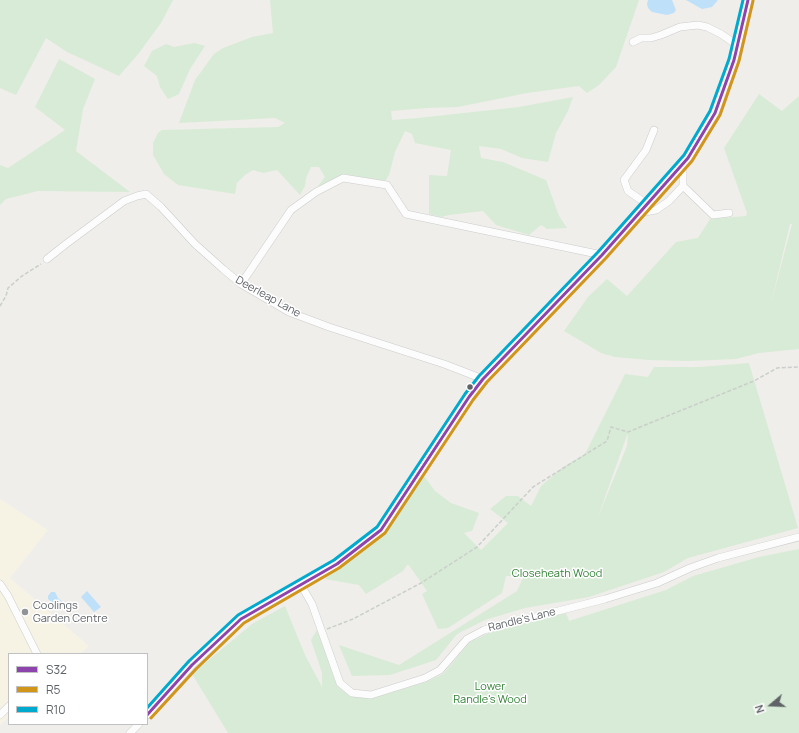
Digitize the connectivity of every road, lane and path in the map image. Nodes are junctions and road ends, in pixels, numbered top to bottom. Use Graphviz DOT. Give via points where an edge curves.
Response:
graph roads {
  1 [pos="748,0"];
  2 [pos="633,42"];
  3 [pos="737,45"];
  4 [pos="654,130"];
  5 [pos="683,163"];
  6 [pos="683,186"];
  7 [pos="647,204"];
  8 [pos="639,213"];
  9 [pos="730,213"];
  10 [pos="602,255"];
  11 [pos="47,259"];
  12 [pos="241,284"];
  13 [pos="0,306"];
  14 [pos="799,367"];
  15 [pos="484,379"];
  16 [pos="799,537"];
  17 [pos="0,584"];
  18 [pos="301,585"];
  19 [pos="322,631"];
  20 [pos="36,653"];
  21 [pos="8,707"];
  22 [pos="148,714"];
  23 [pos="0,715"];
  24 [pos="137,725"];
  25 [pos="130,733"];
  1 -- 3 [label="street"];
  2 -- 3 [label="street" via="680,27 698,25 712,29"];
  3 -- 5 [label="street" via="715,114"];
  4 -- 7 [label="street" via="646,150 624,180 628,191"];
  5 -- 6 [label="street"];
  5 -- 7 [label="street"];
  6 -- 8 [label="street" via="656,210"];
  6 -- 9 [label="street" via="713,215"];
  7 -- 8 [label="street"];
  8 -- 10 [label="street"];
  10 -- 12 [label="street" via="406,214 386,185 343,178 316,192 291,210"];
  10 -- 15 [label="street"];
  11 -- 12 [label="street, Deerleap Lane" via="124,201 146,194 194,244"];
  11 -- 13 [label="path" via="8,288"];
  12 -- 15 [label="street, Deerleap Lane" via="296,314 328,327"];
  14 -- 19 [label="path" via="777,368 754,381 628,432 611,427 607,441 533,487 477,547 421,583 353,619"];
  15 -- 18 [label="street" via="464,403 381,530 337,564"];
  16 -- 19 [label="street, Randle's Lane" via="718,558 657,583 605,600 484,630 467,639 440,670 425,678 371,695 352,693 340,683"];
  17 -- 20 [label="street"];
  18 -- 19 [label="street, Randle's Lane" via="312,604"];
  18 -- 22 [label="street" via="241,619 192,665"];
  21 -- 23 [label="street"];
  24 -- 25 [label="street"];
}
